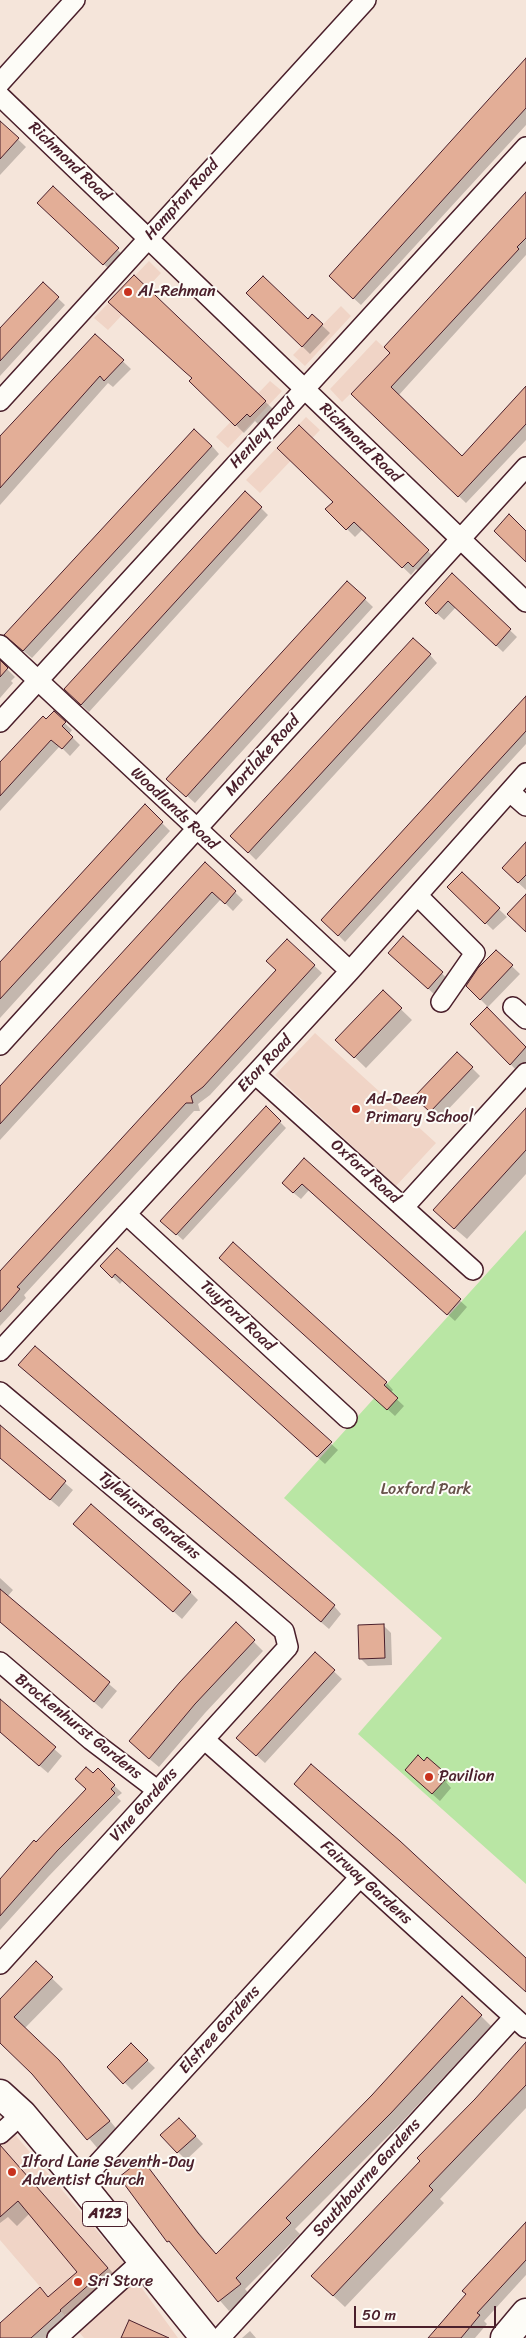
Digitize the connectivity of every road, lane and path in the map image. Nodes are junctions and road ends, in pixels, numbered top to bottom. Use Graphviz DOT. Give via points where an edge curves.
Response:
graph roads {
  1 [pos="74,0"];
  2 [pos="366,0"];
  3 [pos="0,83"];
  4 [pos="0,96"];
  5 [pos="526,147"];
  6 [pos="148,238"];
  7 [pos="304,388"];
  8 [pos="0,401"];
  9 [pos="526,467"];
  10 [pos="460,539"];
  11 [pos="526,602"];
  12 [pos="0,645"];
  13 [pos="38,680"];
  14 [pos="0,722"];
  15 [pos="526,773"];
  16 [pos="510,792"];
  17 [pos="526,806"];
  18 [pos="196,830"];
  19 [pos="418,896"];
  20 [pos="350,971"];
  21 [pos="441,1002"];
  22 [pos="0,1045"];
  23 [pos="526,1073"];
  24 [pos="256,1075"];
  25 [pos="404,1207"];
  26 [pos="126,1214"];
  27 [pos="473,1270"];
  28 [pos="0,1351"];
  29 [pos="0,1392"];
  30 [pos="347,1418"];
  31 [pos="288,1647"];
  32 [pos="0,1662"];
  33 [pos="205,1740"];
  34 [pos="157,1790"];
  35 [pos="360,1877"];
  36 [pos="0,1964"];
  37 [pos="520,2022"];
  38 [pos="0,2094"];
  39 [pos="22,2114"];
  40 [pos="0,2134"];
  41 [pos="80,2183"];
  42 [pos="142,2261"];
  43 [pos="526,2313"];
  44 [pos="57,2338"];
  45 [pos="205,2338"];
  46 [pos="220,2338"];
  47 [pos="506,2338"];
  1 -- 3 [label="street"];
  2 -- 6 [label="street, Hampton Road"];
  4 -- 6 [label="street, Richmond Road"];
  5 -- 7 [label="street, Henley Road"];
  6 -- 7 [label="street, Richmond Road"];
  6 -- 8 [label="street, Hampton Road"];
  7 -- 10 [label="street, Richmond Road"];
  7 -- 13 [label="street, Henley Road"];
  9 -- 10 [label="street, Mortlake Road"];
  10 -- 11 [label="street, Richmond Road"];
  10 -- 18 [label="street, Mortlake Road"];
  12 -- 13 [label="street, Woodlands Road"];
  13 -- 14 [label="street, Henley Road"];
  13 -- 18 [label="street, Woodlands Road"];
  15 -- 16 [label="street, Eton Road"];
  16 -- 17 [label="street"];
  16 -- 19 [label="street, Eton Road"];
  18 -- 20 [label="street, Woodlands Road"];
  18 -- 22 [label="street, Mortlake Road"];
  19 -- 20 [label="street, Eton Road"];
  19 -- 21 [label="street" via="474,953"];
  20 -- 24 [label="street, Eton Road"];
  23 -- 25 [label="street"];
  24 -- 25 [label="street, Oxford Road"];
  24 -- 26 [label="street, Eton Road"];
  25 -- 27 [label="street, Oxford Road"];
  26 -- 28 [label="street, Eton Road"];
  26 -- 30 [label="street, Twyford Road"];
  29 -- 31 [label="street, Tylehurst Gardens" via="236,1589 284,1632"];
  31 -- 33 [label="street, Vine Gardens"];
  32 -- 34 [label="street, Brockenhurst Gardens" via="91,1740"];
  33 -- 34 [label="street, Vine Gardens"];
  33 -- 35 [label="street, Fairway Gardens"];
  34 -- 36 [label="street, Vine Gardens"];
  35 -- 37 [label="street, Fairway Gardens"];
  35 -- 41 [label="street, Elstree Gardens"];
  37 -- 46 [label="street, Southbourne Gardens"];
  38 -- 39 [label="main road, A123"];
  39 -- 40 [label="street"];
  39 -- 41 [label="main road, A123"];
  41 -- 42 [label="main road, A123"];
  42 -- 44 [label="street"];
  42 -- 45 [label="main road, A123"];
  43 -- 47 [label="main road"];
}
